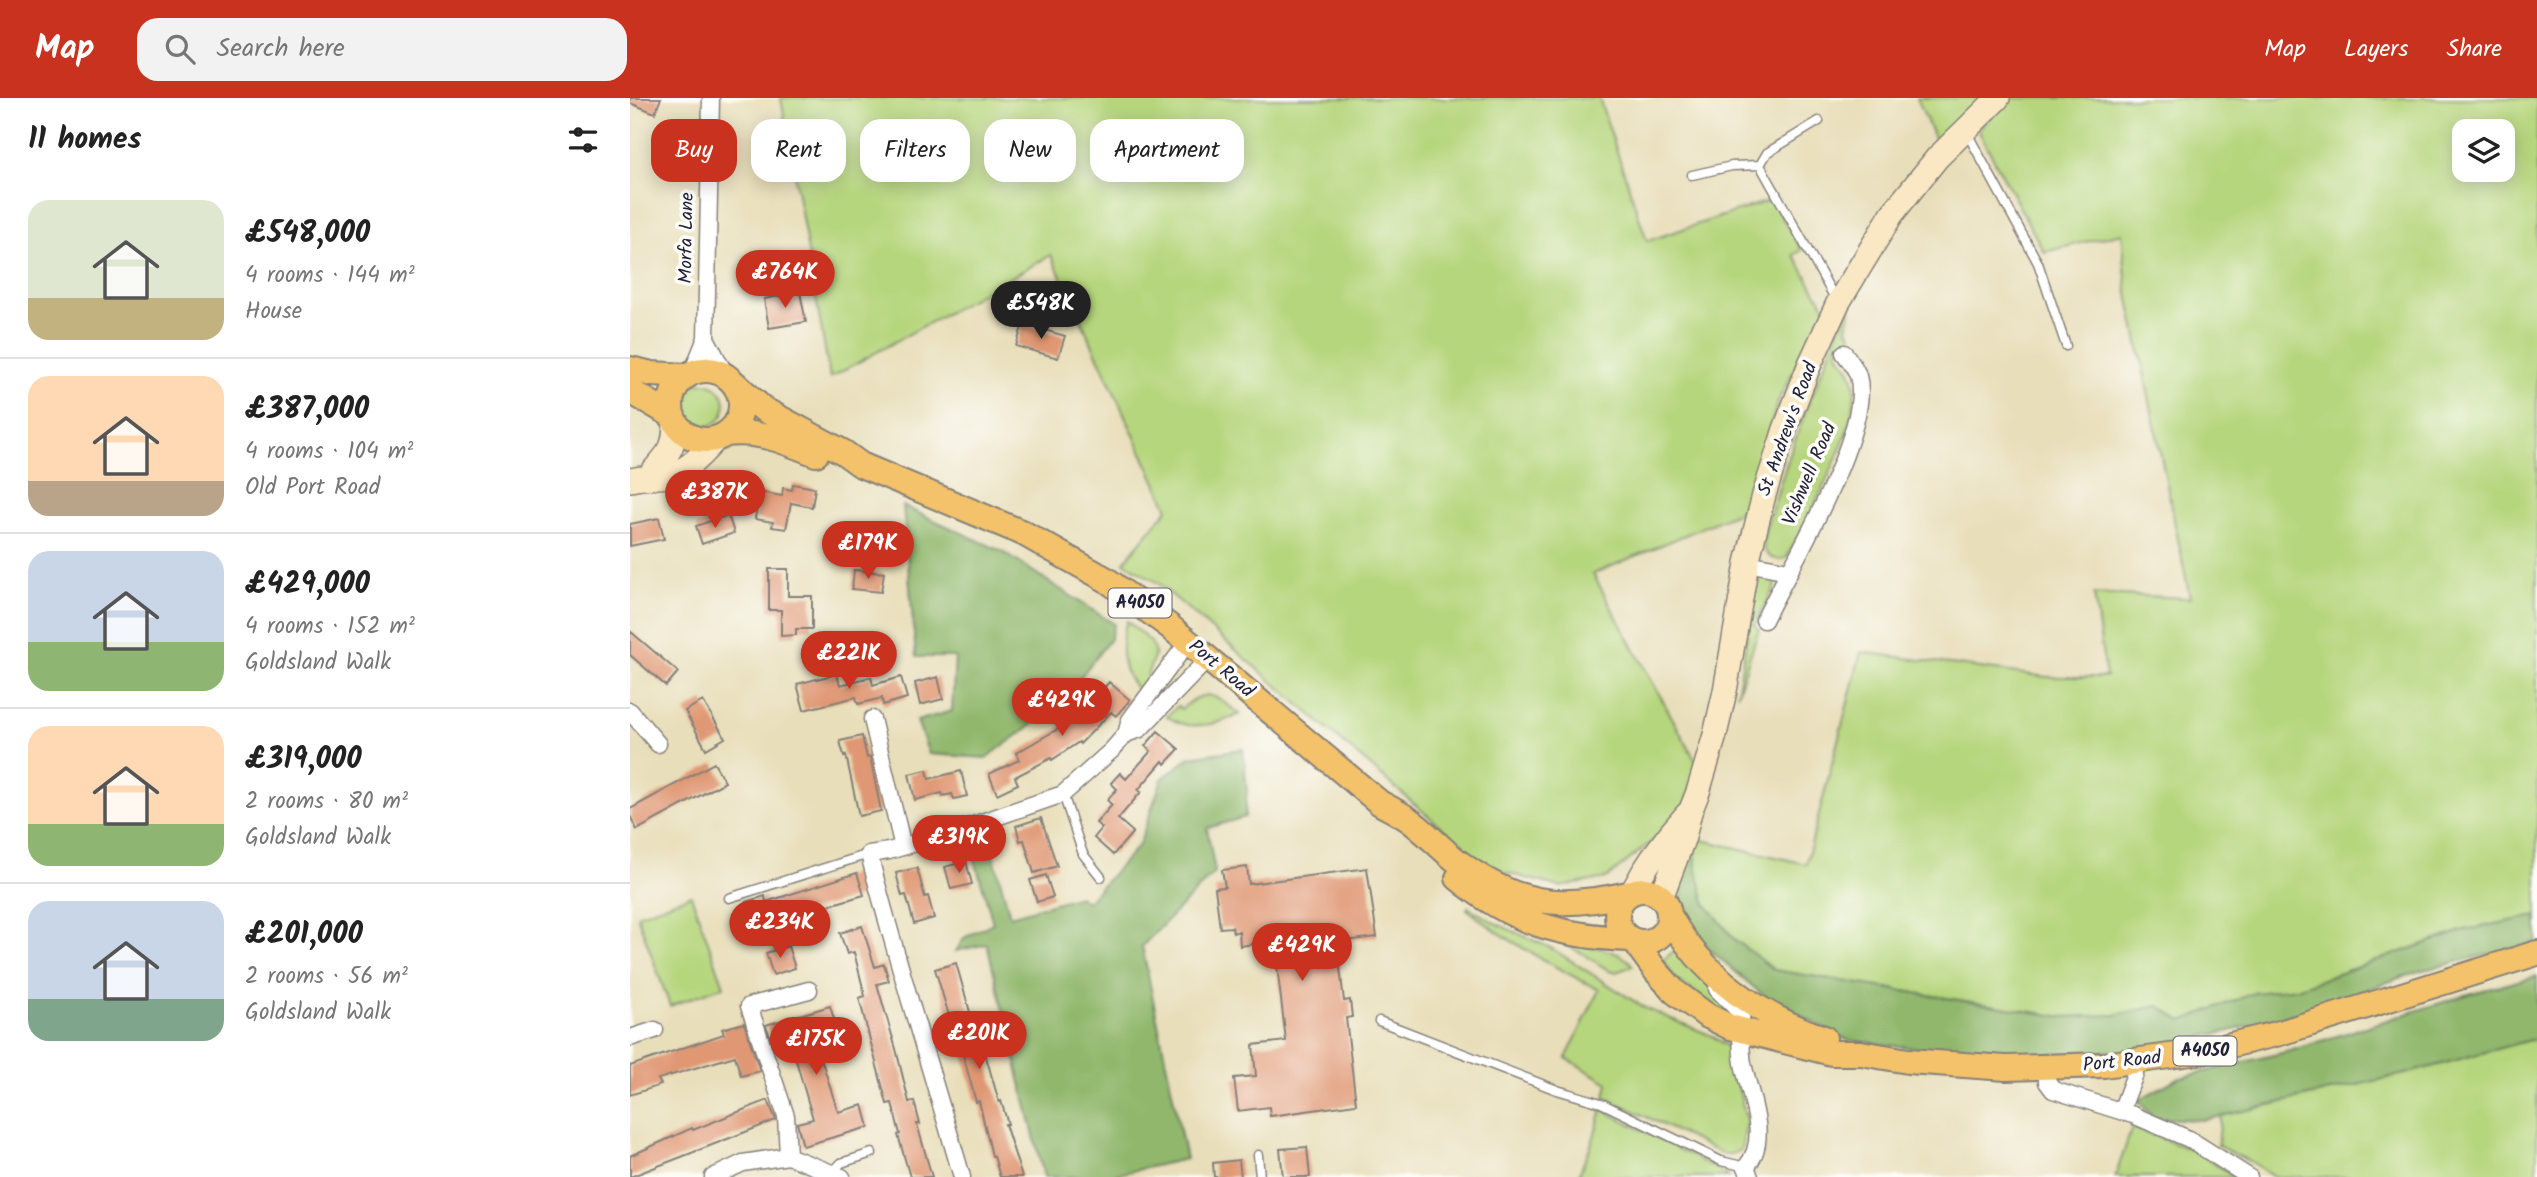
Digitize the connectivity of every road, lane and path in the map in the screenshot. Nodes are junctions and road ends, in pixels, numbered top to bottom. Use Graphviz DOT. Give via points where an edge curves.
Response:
graph roads {
  1 [pos="711,98"];
  2 [pos="1998,98"];
  3 [pos="1819,121"];
  4 [pos="1964,129"];
  5 [pos="1760,165"];
  6 [pos="1692,175"];
  7 [pos="1838,303"];
  8 [pos="706,338"];
  9 [pos="2066,346"];
  10 [pos="1844,353"];
  11 [pos="630,369"];
  12 [pos="690,374"];
  13 [pos="730,380"];
  14 [pos="630,391"];
  15 [pos="674,419"];
  16 [pos="720,437"];
  17 [pos="861,465"];
  18 [pos="640,477"];
  19 [pos="1747,563"];
  20 [pos="1788,571"];
  21 [pos="1764,620"];
  22 [pos="1188,642"];
  23 [pos="1208,659"];
  24 [pos="630,711"];
  25 [pos="872,719"];
  26 [pos="1126,734"];
  27 [pos="658,744"];
  28 [pos="1063,794"];
  29 [pos="1380,803"];
  30 [pos="1690,812"];
  31 [pos="903,847"];
  32 [pos="869,854"];
  33 [pos="1101,877"];
  34 [pos="1630,893"];
  35 [pos="729,898"];
  36 [pos="1665,906"];
  37 [pos="1632,941"];
  38 [pos="2537,953"];
  39 [pos="1712,971"];
  40 [pos="809,990"];
  41 [pos="1378,1021"];
  42 [pos="655,1030"];
  43 [pos="1742,1030"];
  44 [pos="630,1038"];
  45 [pos="1860,1053"];
  46 [pos="2134,1062"];
  47 [pos="2047,1068"];
  48 [pos="2121,1111"];
  49 [pos="872,1153"];
  50 [pos="788,1156"];
  51 [pos="1258,1156"];
  52 [pos="1748,1172"];
  53 [pos="838,1175"];
  54 [pos="713,1177"];
  55 [pos="962,1177"];
  56 [pos="1260,1177"];
  57 [pos="2249,1177"];
  1 -- 8 [label="street, Morfa Lane"];
  2 -- 4 [label="street, St Andrew's Road"];
  3 -- 5 [label="lane" via="1767,153"];
  4 -- 7 [label="street, St Andrew's Road" via="1892,214"];
  4 -- 9 [label="lane" via="2038,263"];
  5 -- 6 [label="lane"];
  5 -- 7 [label="lane"];
  7 -- 19 [label="street, St Andrew's Road" via="1785,429"];
  8 -- 12 [label="street, Morfa Lane"];
  8 -- 13 [label="street, Morfa Lane"];
  10 -- 20 [label="street, Vishwell Road" via="1858,376 1860,403 1850,443 1824,506"];
  11 -- 12 [label="main road"];
  12 -- 13 [label="main road" via="712,370"];
  12 -- 15 [label="main road" via="672,393"];
  13 -- 16 [label="main road" via="741,405 735,425"];
  13 -- 17 [label="main road, Port Road / A4050" via="763,409"];
  14 -- 15 [label="main road, Port Road / A4050"];
  15 -- 16 [label="main road, Port Road / A4050" via="682,432 693,438"];
  15 -- 18 [label="street" via="668,455"];
  16 -- 17 [label="main road, Port Road / A4050" via="739,432 766,435 838,463"];
  16 -- 18 [label="street" via="690,465 657,478"];
  17 -- 22 [label="main road, Port Road / A4050" via="1023,533 1107,580"];
  19 -- 20 [label="street"];
  19 -- 30 [label="street, St Andrew's Road" via="1725,691"];
  20 -- 21 [label="street, Vishwell Road"];
  22 -- 23 [label="main road, Port Road / A4050"];
  22 -- 26 [label="street" via="1130,720"];
  23 -- 26 [label="street" via="1140,729"];
  23 -- 29 [label="main road, Port Road / A4050"];
  24 -- 27 [label="street"];
  25 -- 31 [label="street"];
  26 -- 28 [label="street"];
  28 -- 31 [label="street"];
  28 -- 33 [label="lane" via="1083,854"];
  29 -- 34 [label="main road, Port Road / A4050" via="1408,819 1482,878 1534,901 1600,901"];
  29 -- 37 [label="main road, Port Road / A4050" via="1399,830 1473,891 1508,912 1568,934"];
  30 -- 34 [label="street, St Andrew's Road" via="1670,833"];
  30 -- 36 [label="street, St Andrew's Road"];
  31 -- 32 [label="street"];
  32 -- 35 [label="lane"];
  32 -- 55 [label="street"];
  34 -- 36 [label="main road" via="1646,890"];
  34 -- 37 [label="main road" via="1622,900 1616,919"];
  36 -- 37 [label="main road" via="1668,923 1661,936 1644,943"];
  36 -- 39 [label="main road, Port Road / A4050" via="1685,942"];
  37 -- 43 [label="main road, Port Road / A4050" via="1675,992 1706,1015"];
  38 -- 46 [label="main road, Port Road / A4050" via="2259,1038"];
  39 -- 43 [label="street" via="1716,989 1741,1013"];
  39 -- 45 [label="main road, Port Road / A4050" via="1764,1012"];
  40 -- 50 [label="street" via="749,1006 786,1116"];
  41 -- 52 [label="lane" via="1601,1103"];
  42 -- 44 [label="street"];
  43 -- 45 [label="main road, Port Road / A4050" via="1831,1053"];
  43 -- 52 [label="street" via="1742,1059 1758,1132"];
  45 -- 47 [label="main road, Port Road / A4050" via="1979,1067"];
  46 -- 47 [label="main road, Port Road / A4050"];
  46 -- 48 [label="street" via="2135,1074"];
  47 -- 48 [label="street" via="2047,1082 2053,1090"];
  48 -- 57 [label="street" via="2189,1139"];
  49 -- 53 [label="lane" via="841,1163"];
  50 -- 53 [label="street"];
  50 -- 54 [label="street" via="743,1163"];
  51 -- 56 [label="lane"];
}
